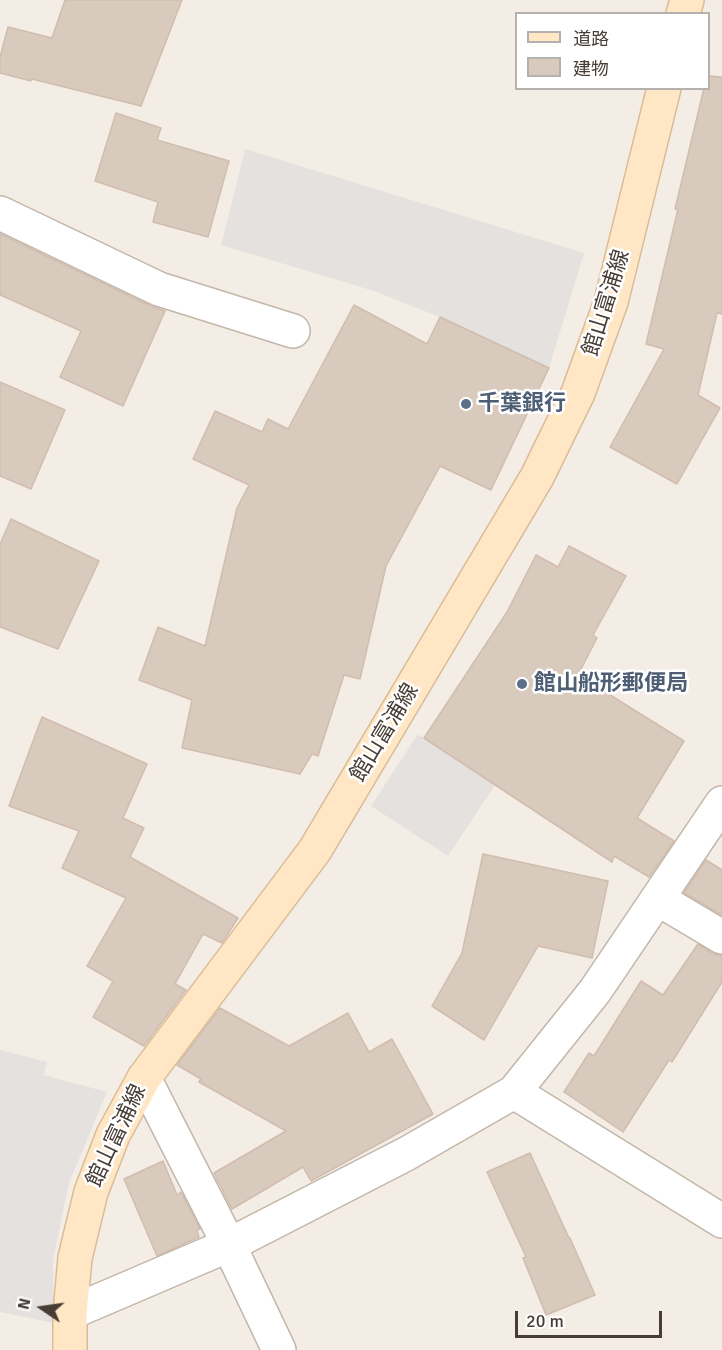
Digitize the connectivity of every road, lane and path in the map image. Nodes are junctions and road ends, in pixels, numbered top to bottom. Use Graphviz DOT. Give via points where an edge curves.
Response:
graph roads {
  1 [pos="663,90"];
  2 [pos="0,213"];
  3 [pos="293,331"];
  4 [pos="722,803"];
  5 [pos="658,899"];
  6 [pos="722,938"];
  7 [pos="144,1078"];
  8 [pos="514,1092"];
  9 [pos="722,1221"];
  10 [pos="229,1245"];
  11 [pos="70,1313"];
  12 [pos="70,1350"];
  13 [pos="279,1350"];
  1 -- 7 [label="main road, 館山富浦線" via="610,303 578,393 537,477 315,850"];
  2 -- 3 [label="street" via="159,289"];
  4 -- 5 [label="street"];
  5 -- 6 [label="street"];
  5 -- 8 [label="street" via="595,991"];
  7 -- 10 [label="street"];
  7 -- 11 [label="main road, 館山富浦線" via="113,1135 91,1192 75,1258"];
  8 -- 9 [label="street"];
  8 -- 10 [label="street" via="406,1154"];
  10 -- 11 [label="street"];
  10 -- 13 [label="street"];
  11 -- 12 [label="main road, 館山富浦線"];
}
